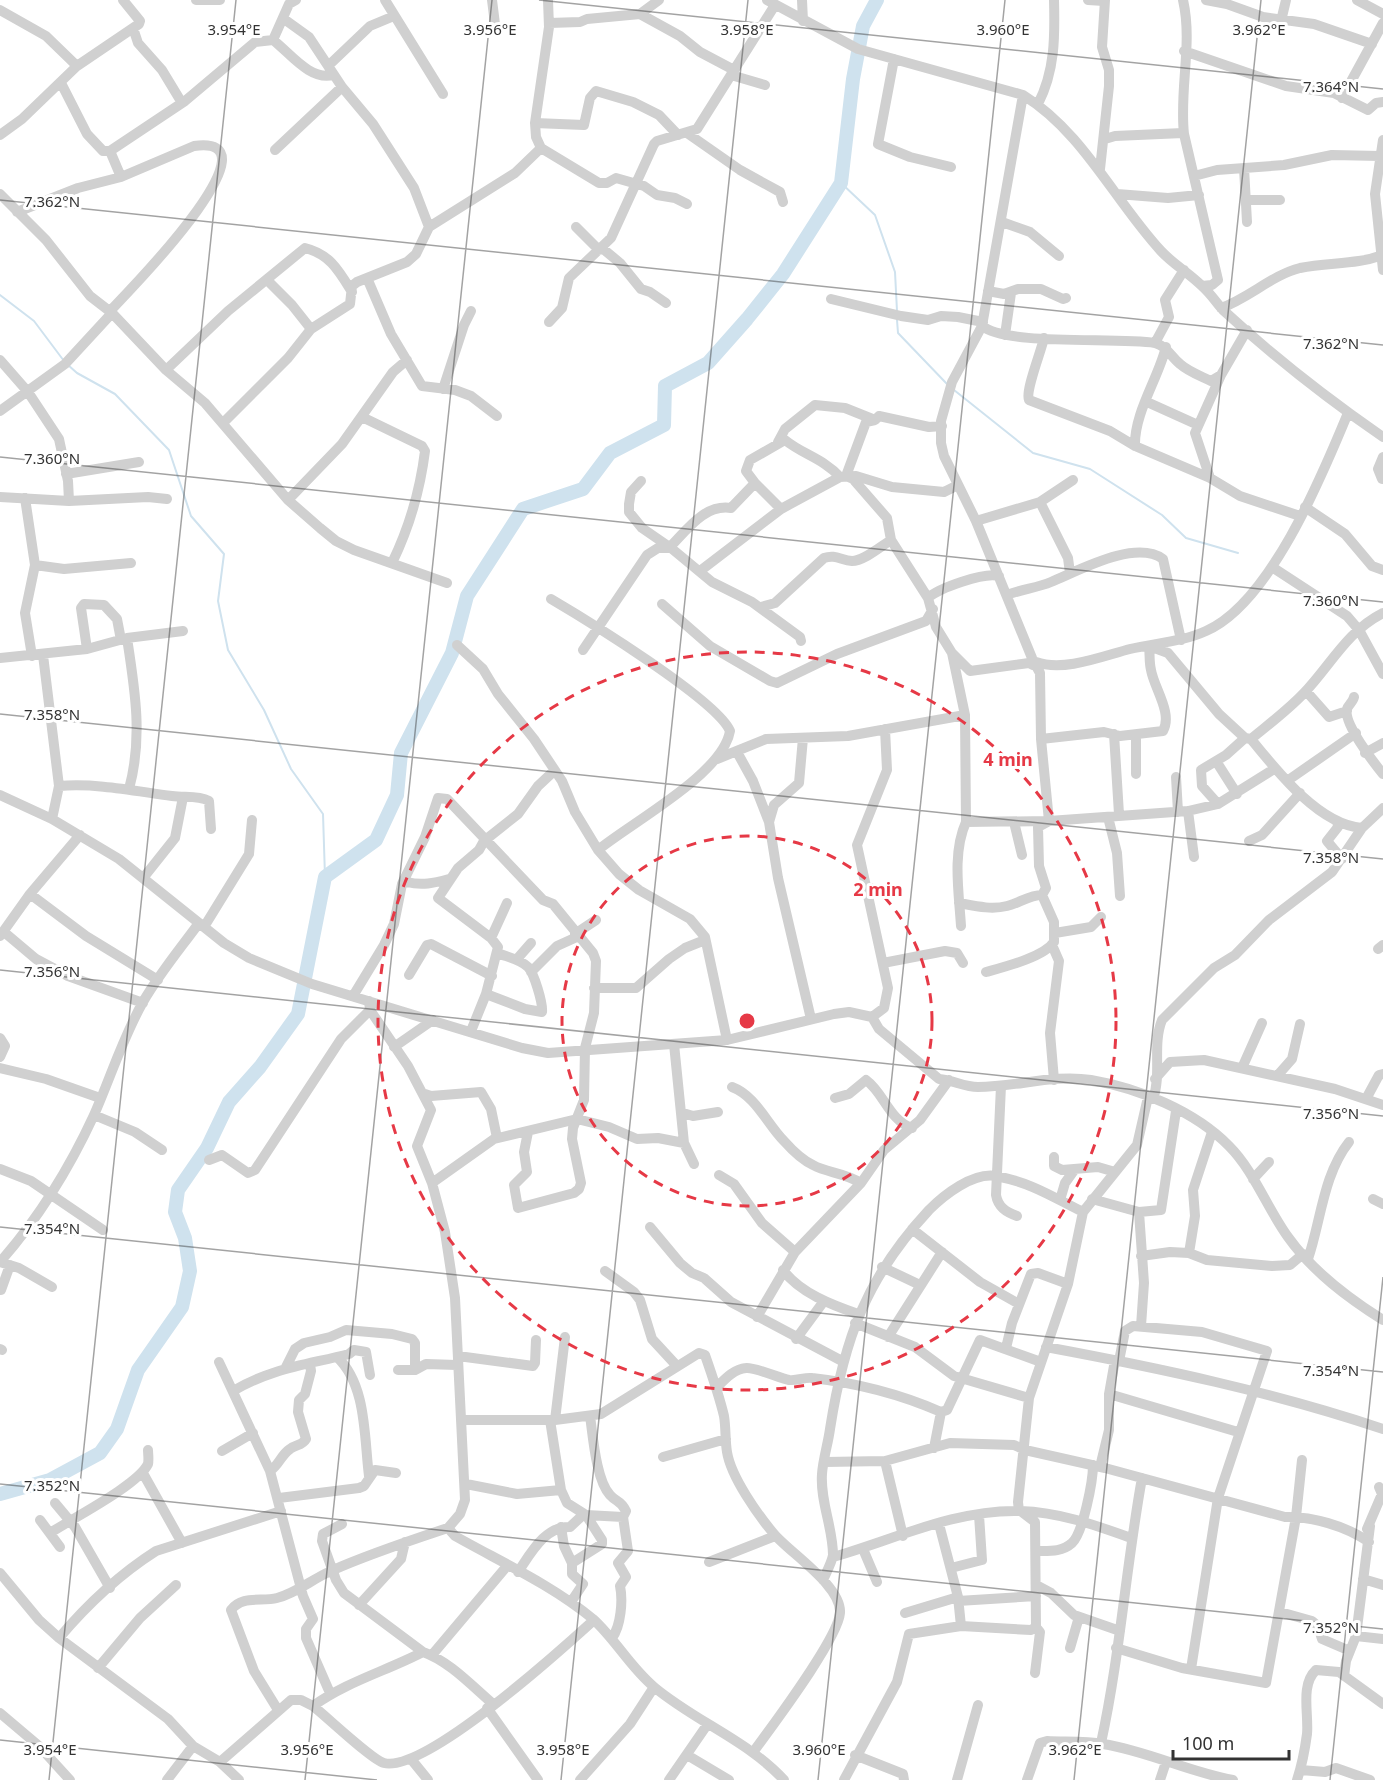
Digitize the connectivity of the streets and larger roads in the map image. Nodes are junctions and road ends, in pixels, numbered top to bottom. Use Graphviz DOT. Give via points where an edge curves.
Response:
graph roads {
  1 [pos="123,0"];
  2 [pos="196,0"];
  3 [pos="220,0"];
  4 [pos="385,0"];
  5 [pos="492,0"];
  6 [pos="548,0"];
  7 [pos="659,0"];
  8 [pos="802,0"];
  9 [pos="1054,0"];
  10 [pos="1088,0"];
  11 [pos="1105,0"];
  12 [pos="1183,0"];
  13 [pos="1206,0"];
  14 [pos="1286,0"];
  15 [pos="1357,0"];
  16 [pos="290,1"];
  17 [pos="771,2"];
  18 [pos="0,10"];
  19 [pos="640,14"];
  20 [pos="1383,14"];
  21 [pos="394,16"];
  22 [pos="284,20"];
  23 [pos="803,21"];
  24 [pos="1281,21"];
  25 [pos="549,23"];
  26 [pos="495,24"];
  27 [pos="133,28"];
  28 [pos="1382,29"];
  29 [pos="273,40"];
  30 [pos="1372,44"];
  31 [pos="1185,51"];
  32 [pos="894,59"];
  33 [pos="77,66"];
  34 [pos="331,70"];
  35 [pos="733,72"];
  36 [pos="61,83"];
  37 [pos="765,85"];
  38 [pos="342,87"];
  39 [pos="443,94"];
  40 [pos="1023,95"];
  41 [pos="1342,98"];
  42 [pos="1383,102"];
  43 [pos="182,103"];
  44 [pos="1038,105"];
  45 [pos="535,123"];
  46 [pos="1184,133"];
  47 [pos="682,134"];
  48 [pos="0,135"];
  49 [pos="1105,139"];
  50 [pos="1383,140"];
  51 [pos="541,148"];
  52 [pos="275,150"];
  53 [pos="110,151"];
  54 [pos="1380,156"];
  55 [pos="951,167"];
  56 [pos="1244,168"];
  57 [pos="1100,169"];
  58 [pos="1194,176"];
  59 [pos="121,177"];
  60 [pos="638,184"];
  61 [pos="0,194"];
  62 [pos="1118,194"];
  63 [pos="1199,195"];
  64 [pos="1246,200"];
  65 [pos="1280,200"];
  66 [pos="783,202"];
  67 [pos="687,204"];
  68 [pos="16,212"];
  69 [pos="1002,222"];
  70 [pos="1247,222"];
  71 [pos="429,227"];
  72 [pos="576,227"];
  73 [pos="601,249"];
  74 [pos="1382,255"];
  75 [pos="1059,256"];
  76 [pos="1184,270"];
  77 [pos="1383,270"];
  78 [pos="368,278"];
  79 [pos="267,280"];
  80 [pos="1202,286"];
  81 [pos="988,291"];
  82 [pos="352,292"];
  83 [pos="1011,293"];
  84 [pos="1066,297"];
  85 [pos="831,299"];
  86 [pos="666,303"];
  87 [pos="1221,308"];
  88 [pos="471,311"];
  89 [pos="111,312"];
  90 [pos="549,322"];
  91 [pos="982,324"];
  92 [pos="311,329"];
  93 [pos="1246,330"];
  94 [pos="1005,335"];
  95 [pos="1044,338"];
  96 [pos="1160,345"];
  97 [pos="0,360"];
  98 [pos="407,360"];
  99 [pos="166,370"];
  100 [pos="1221,375"];
  101 [pos="443,389"];
  102 [pos="28,392"];
  103 [pos="1147,402"];
  104 [pos="0,411"];
  105 [pos="1348,413"];
  106 [pos="496,416"];
  107 [pos="362,417"];
  108 [pos="875,420"];
  109 [pos="223,423"];
  110 [pos="1198,425"];
  111 [pos="942,426"];
  112 [pos="1383,438"];
  113 [pos="778,442"];
  114 [pos="1135,446"];
  115 [pos="1383,457"];
  116 [pos="139,462"];
  117 [pos="66,474"];
  118 [pos="843,477"];
  119 [pos="1210,478"];
  120 [pos="1382,479"];
  121 [pos="1073,480"];
  122 [pos="641,481"];
  123 [pos="755,483"];
  124 [pos="958,485"];
  125 [pos="0,497"];
  126 [pos="25,498"];
  127 [pos="167,499"];
  128 [pos="288,500"];
  129 [pos="69,501"];
  130 [pos="1040,502"];
  131 [pos="781,509"];
  132 [pos="1302,512"];
  133 [pos="976,521"];
  134 [pos="891,540"];
  135 [pos="669,548"];
  136 [pos="131,563"];
  137 [pos="392,563"];
  138 [pos="35,565"];
  139 [pos="1272,567"];
  140 [pos="1383,570"];
  141 [pos="700,571"];
  142 [pos="1070,573"];
  143 [pos="999,576"];
  144 [pos="447,583"];
  145 [pos="1007,595"];
  146 [pos="551,599"];
  147 [pos="930,603"];
  148 [pos="662,604"];
  149 [pos="760,607"];
  150 [pos="1383,613"];
  151 [pos="600,627"];
  152 [pos="1359,630"];
  153 [pos="183,631"];
  154 [pos="124,639"];
  155 [pos="1181,640"];
  156 [pos="801,641"];
  157 [pos="457,645"];
  158 [pos="1149,646"];
  159 [pos="87,649"];
  160 [pos="583,650"];
  161 [pos="952,653"];
  162 [pos="38,656"];
  163 [pos="0,658"];
  164 [pos="1033,662"];
  165 [pos="1383,674"];
  166 [pos="1306,691"];
  167 [pos="1354,697"];
  168 [pos="1347,711"];
  169 [pos="965,715"];
  170 [pos="885,729"];
  171 [pos="1356,733"];
  172 [pos="1114,734"];
  173 [pos="1136,735"];
  174 [pos="803,738"];
  175 [pos="1248,739"];
  176 [pos="1041,740"];
  177 [pos="1383,743"];
  178 [pos="737,752"];
  179 [pos="1365,753"];
  180 [pos="717,759"];
  181 [pos="1216,761"];
  182 [pos="1274,769"];
  183 [pos="554,771"];
  184 [pos="1136,774"];
  185 [pos="1383,774"];
  186 [pos="1176,777"];
  187 [pos="1287,782"];
  188 [pos="60,786"];
  189 [pos="129,789"];
  190 [pos="1300,793"];
  191 [pos="1237,794"];
  192 [pos="0,795"];
  193 [pos="183,797"];
  194 [pos="1218,804"];
  195 [pos="1383,808"];
  196 [pos="1183,811"];
  197 [pos="1114,815"];
  198 [pos="52,819"];
  199 [pos="252,820"];
  200 [pos="1337,820"];
  201 [pos="1049,821"];
  202 [pos="769,822"];
  203 [pos="966,822"];
  204 [pos="1014,822"];
  205 [pos="1362,828"];
  206 [pos="211,829"];
  207 [pos="80,835"];
  208 [pos="484,841"];
  209 [pos="1249,841"];
  210 [pos="598,850"];
  211 [pos="1022,855"];
  212 [pos="1194,857"];
  213 [pos="1342,859"];
  214 [pos="144,877"];
  215 [pos="449,879"];
  216 [pos="402,884"];
  217 [pos="30,894"];
  218 [pos="1042,895"];
  219 [pos="1120,896"];
  220 [pos="507,903"];
  221 [pos="959,903"];
  222 [pos="1101,917"];
  223 [pos="596,920"];
  224 [pos="201,925"];
  225 [pos="961,926"];
  226 [pos="1055,933"];
  227 [pos="2,934"];
  228 [pos="577,935"];
  229 [pos="491,938"];
  230 [pos="705,940"];
  231 [pos="531,943"];
  232 [pos="1053,945"];
  233 [pos="497,953"];
  234 [pos="517,959"];
  235 [pos="883,963"];
  236 [pos="963,963"];
  237 [pos="531,972"];
  238 [pos="986,972"];
  239 [pos="409,975"];
  240 [pos="492,976"];
  241 [pos="158,980"];
  242 [pos="594,988"];
  243 [pos="486,994"];
  244 [pos="353,996"];
  245 [pos="143,1003"];
  246 [pos="370,1006"];
  247 [pos="872,1017"];
  248 [pos="811,1019"];
  249 [pos="433,1020"];
  250 [pos="1262,1023"];
  251 [pos="1300,1024"];
  252 [pos="471,1031"];
  253 [pos="0,1038"];
  254 [pos="727,1040"];
  255 [pos="674,1044"];
  256 [pos="394,1047"];
  257 [pos="585,1048"];
  258 [pos="0,1058"];
  259 [pos="0,1068"];
  260 [pos="1242,1068"];
  261 [pos="1383,1074"];
  262 [pos="1277,1076"];
  263 [pos="950,1080"];
  264 [pos="1054,1080"];
  265 [pos="1155,1080"];
  266 [pos="1001,1086"];
  267 [pos="732,1087"];
  268 [pos="424,1094"];
  269 [pos="100,1098"];
  270 [pos="835,1098"];
  271 [pos="1151,1098"];
  272 [pos="1366,1099"];
  273 [pos="1383,1105"];
  274 [pos="1176,1111"];
  275 [pos="718,1112"];
  276 [pos="683,1113"];
  277 [pos="94,1115"];
  278 [pos="577,1119"];
  279 [pos="912,1128"];
  280 [pos="528,1132"];
  281 [pos="1212,1132"];
  282 [pos="497,1138"];
  283 [pos="1349,1142"];
  284 [pos="684,1143"];
  285 [pos="162,1150"];
  286 [pos="1054,1157"];
  287 [pos="209,1160"];
  288 [pos="1269,1162"];
  289 [pos="694,1164"];
  290 [pos="0,1169"];
  291 [pos="1075,1169"];
  292 [pos="1115,1172"];
  293 [pos="719,1175"];
  294 [pos="995,1176"];
  295 [pos="1253,1179"];
  296 [pos="432,1183"];
  297 [pos="861,1183"];
  298 [pos="49,1194"];
  299 [pos="1092,1199"];
  300 [pos="1060,1200"];
  301 [pos="1083,1212"];
  302 [pos="1139,1212"];
  303 [pos="1017,1216"];
  304 [pos="650,1227"];
  305 [pos="912,1228"];
  306 [pos="104,1230"];
  307 [pos="795,1252"];
  308 [pos="942,1252"];
  309 [pos="1189,1253"];
  310 [pos="1141,1256"];
  311 [pos="1305,1257"];
  312 [pos="3,1263"];
  313 [pos="882,1267"];
  314 [pos="783,1270"];
  315 [pos="605,1271"];
  316 [pos="1068,1284"];
  317 [pos="920,1285"];
  318 [pos="52,1287"];
  319 [pos="1,1290"];
  320 [pos="824,1300"];
  321 [pos="1019,1304"];
  322 [pos="757,1317"];
  323 [pos="857,1319"];
  324 [pos="1383,1320"];
  325 [pos="1141,1326"];
  326 [pos="565,1337"];
  327 [pos="888,1337"];
  328 [pos="796,1338"];
  329 [pos="536,1340"];
  330 [pos="1046,1347"];
  331 [pos="1006,1348"];
  332 [pos="337,1357"];
  333 [pos="457,1360"];
  334 [pos="1117,1360"];
  335 [pos="842,1361"];
  336 [pos="219,1362"];
  337 [pos="1041,1362"];
  338 [pos="309,1365"];
  339 [pos="676,1365"];
  340 [pos="286,1367"];
  341 [pos="398,1370"];
  342 [pos="415,1370"];
  343 [pos="370,1376"];
  344 [pos="962,1379"];
  345 [pos="837,1382"];
  346 [pos="716,1388"];
  347 [pos="233,1391"];
  348 [pos="1255,1391"];
  349 [pos="1109,1394"];
  350 [pos="1029,1398"];
  351 [pos="941,1412"];
  352 [pos="590,1416"];
  353 [pos="462,1420"];
  354 [pos="553,1420"];
  355 [pos="1383,1429"];
  356 [pos="1238,1432"];
  357 [pos="253,1433"];
  358 [pos="726,1439"];
  359 [pos="934,1448"];
  360 [pos="148,1450"];
  361 [pos="1025,1450"];
  362 [pos="222,1451"];
  363 [pos="663,1457"];
  364 [pos="1302,1460"];
  365 [pos="885,1461"];
  366 [pos="825,1462"];
  367 [pos="1097,1466"];
  368 [pos="270,1471"];
  369 [pos="396,1473"];
  370 [pos="141,1474"];
  371 [pos="369,1476"];
  372 [pos="1142,1478"];
  373 [pos="466,1484"];
  374 [pos="1379,1487"];
  375 [pos="561,1490"];
  376 [pos="279,1498"];
  377 [pos="1218,1498"];
  378 [pos="55,1503"];
  379 [pos="281,1511"];
  380 [pos="1019,1511"];
  381 [pos="585,1515"];
  382 [pos="979,1515"];
  383 [pos="1296,1516"];
  384 [pos="623,1517"];
  385 [pos="40,1520"];
  386 [pos="1081,1520"];
  387 [pos="69,1521"];
  388 [pos="342,1524"];
  389 [pos="939,1524"];
  390 [pos="561,1527"];
  391 [pos="448,1528"];
  392 [pos="50,1533"];
  393 [pos="775,1536"];
  394 [pos="903,1536"];
  395 [pos="1131,1538"];
  396 [pos="1365,1539"];
  397 [pos="405,1542"];
  398 [pos="182,1544"];
  399 [pos="60,1547"];
  400 [pos="864,1549"];
  401 [pos="1037,1551"];
  402 [pos="833,1557"];
  403 [pos="709,1562"];
  404 [pos="572,1563"];
  405 [pos="507,1566"];
  406 [pos="951,1568"];
  407 [pos="332,1570"];
  408 [pos="518,1572"];
  409 [pos="0,1573"];
  410 [pos="1363,1579"];
  411 [pos="823,1580"];
  412 [pos="877,1582"];
  413 [pos="176,1585"];
  414 [pos="1383,1585"];
  415 [pos="110,1588"];
  416 [pos="302,1588"];
  417 [pos="1036,1591"];
  418 [pos="958,1599"];
  419 [pos="571,1602"];
  420 [pos="359,1605"];
  421 [pos="1280,1612"];
  422 [pos="905,1613"];
  423 [pos="1079,1617"];
  424 [pos="594,1620"];
  425 [pos="961,1626"];
  426 [pos="1036,1627"];
  427 [pos="1120,1631"];
  428 [pos="1356,1636"];
  429 [pos="59,1638"];
  430 [pos="612,1638"];
  431 [pos="1383,1639"];
  432 [pos="1071,1648"];
  433 [pos="1116,1648"];
  434 [pos="1350,1651"];
  435 [pos="428,1654"];
  436 [pos="98,1668"];
  437 [pos="1191,1669"];
  438 [pos="1035,1673"];
  439 [pos="1344,1676"];
  440 [pos="654,1687"];
  441 [pos="330,1694"];
  442 [pos="1383,1704"];
  443 [pos="978,1705"];
  444 [pos="313,1706"];
  445 [pos="490,1706"];
  446 [pos="278,1710"];
  447 [pos="0,1713"];
  448 [pos="707,1725"];
  449 [pos="1101,1743"];
  450 [pos="194,1746"];
  451 [pos="754,1751"];
  452 [pos="687,1755"];
  453 [pos="855,1755"];
  454 [pos="411,1760"];
  455 [pos="1166,1761"];
  456 [pos="220,1762"];
  457 [pos="1299,1775"];
  458 [pos="70,1780"];
  459 [pos="167,1780"];
  460 [pos="239,1780"];
  461 [pos="428,1780"];
  462 [pos="538,1780"];
  463 [pos="580,1780"];
  464 [pos="669,1780"];
  465 [pos="729,1780"];
  466 [pos="784,1780"];
  467 [pos="844,1780"];
  468 [pos="904,1780"];
  469 [pos="957,1780"];
  470 [pos="1028,1780"];
  471 [pos="1160,1780"];
  472 [pos="1233,1780"];
  473 [pos="1370,1780"];
  1 -- 27 [label="street" via="140,21"];
  2 -- 3 [label="street"];
  4 -- 21 [label="street"];
  5 -- 26 [label="street"];
  6 -- 25 [label="street"];
  7 -- 19 [label="street"];
  8 -- 23 [label="street"];
  9 -- 44 [label="street" via="1051,73"];
  10 -- 11 [label="street"];
  11 -- 49 [label="street" via="1102,47 1110,75"];
  12 -- 31 [label="street"];
  13 -- 24 [label="street"];
  14 -- 24 [label="street"];
  15 -- 20 [label="street"];
  16 -- 22 [label="street"];
  17 -- 23 [label="street"];
  17 -- 35 [label="street"];
  18 -- 33 [label="street" via="46,36"];
  19 -- 25 [label="street"];
  19 -- 35 [label="street"];
  21 -- 34 [label="street" via="370,26"];
  21 -- 39 [label="street"];
  22 -- 29 [label="street"];
  22 -- 34 [label="street" via="309,37"];
  23 -- 32 [label="street" via="862,50"];
  24 -- 30 [label="street" via="1314,24"];
  25 -- 45 [label="street"];
  27 -- 33 [label="street"];
  27 -- 43 [label="street" via="138,42 162,70"];
  28 -- 30 [label="street"];
  29 -- 34 [label="street" via="310,71 324,77"];
  29 -- 43 [label="street" via="255,42"];
  30 -- 41 [label="street"];
  31 -- 41 [label="street" via="1254,77 1334,93"];
  31 -- 46 [label="street" via="1181,113"];
  32 -- 40 [label="street"];
  32 -- 55 [label="street" via="878,144"];
  33 -- 36 [label="street"];
  34 -- 38 [label="street"];
  35 -- 37 [label="street"];
  35 -- 47 [label="street" via="697,129"];
  36 -- 48 [label="street"];
  36 -- 53 [label="street" via="87,134 102,151"];
  38 -- 52 [label="street"];
  38 -- 71 [label="street" via="373,124 414,188"];
  40 -- 44 [label="street"];
  40 -- 69 [label="street"];
  41 -- 42 [label="street" via="1368,111"];
  43 -- 53 [label="street"];
  44 -- 57 [label="street"];
  45 -- 47 [label="street" via="584,125 590,98 596,91 633,102 659,115"];
  45 -- 51 [label="street"];
  46 -- 49 [label="street"];
  46 -- 58 [label="street"];
  47 -- 60 [label="street" via="657,141"];
  47 -- 66 [label="street" via="780,192"];
  49 -- 57 [label="street"];
  50 -- 54 [label="street"];
  51 -- 60 [label="street" via="599,183 616,178"];
  51 -- 71 [label="street" via="515,173"];
  53 -- 59 [label="street"];
  54 -- 56 [label="street" via="1332,155"];
  54 -- 74 [label="street" via="1374,194"];
  56 -- 58 [label="street"];
  56 -- 64 [label="street"];
  57 -- 62 [label="street"];
  58 -- 63 [label="street"];
  59 -- 68 [label="street" via="78,188"];
  59 -- 89 [label="street" via="194,146 206,144 221,157 211,193"];
  60 -- 67 [label="street" via="657,195"];
  60 -- 73 [label="street" via="611,238"];
  61 -- 68 [label="street"];
  62 -- 63 [label="street" via="1168,198"];
  62 -- 76 [label="street" via="1162,253"];
  63 -- 80 [label="street" via="1218,280"];
  64 -- 65 [label="street"];
  64 -- 70 [label="street"];
  68 -- 89 [label="street" via="46,240 90,296"];
  69 -- 75 [label="street" via="1030,232"];
  69 -- 81 [label="street"];
  71 -- 78 [label="street" via="416,254 407,262"];
  72 -- 73 [label="street"];
  73 -- 86 [label="street" via="620,263 641,289"];
  73 -- 90 [label="street" via="569,278 562,308"];
  74 -- 77 [label="street"];
  74 -- 87 [label="street" via="1298,269"];
  76 -- 80 [label="street"];
  76 -- 96 [label="street" via="1165,300 1169,317"];
  78 -- 82 [label="street" via="357,282"];
  78 -- 98 [label="street" via="391,334"];
  79 -- 82 [label="street" via="305,248 322,252 332,261"];
  79 -- 92 [label="street"];
  79 -- 99 [label="street"];
  80 -- 87 [label="street"];
  81 -- 83 [label="street"];
  81 -- 91 [label="street"];
  82 -- 92 [label="street" via="350,304"];
  83 -- 84 [label="street" via="1018,289 1041,289"];
  83 -- 94 [label="street"];
  85 -- 91 [label="street" via="901,316 928,320 958,317"];
  87 -- 93 [label="street"];
  88 -- 101 [label="street"];
  89 -- 99 [label="street"];
  89 -- 102 [label="street" via="65,364"];
  91 -- 94 [label="street" via="991,333"];
  91 -- 111 [label="street" via="952,382"];
  92 -- 109 [label="street" via="288,358"];
  93 -- 100 [label="street"];
  93 -- 105 [label="street"];
  94 -- 95 [label="street"];
  95 -- 96 [label="street"];
  95 -- 114 [label="street" via="1027,393 1029,400 1110,431"];
  96 -- 100 [label="street" via="1185,368 1211,381"];
  96 -- 103 [label="street"];
  97 -- 102 [label="street"];
  98 -- 101 [label="street" via="422,386"];
  98 -- 107 [label="street" via="393,372"];
  99 -- 109 [label="street"];
  100 -- 110 [label="street"];
  101 -- 106 [label="street" via="471,396"];
  102 -- 104 [label="street"];
  102 -- 117 [label="street" via="58,439"];
  103 -- 110 [label="street"];
  103 -- 114 [label="street" via="1134,433"];
  105 -- 112 [label="street"];
  105 -- 132 [label="street" via="1323,474"];
  107 -- 128 [label="street" via="342,444"];
  107 -- 137 [label="street" via="425,451 420,491"];
  108 -- 111 [label="street" via="879,416 929,427"];
  108 -- 113 [label="street" via="846,408 814,405 785,429"];
  108 -- 118 [label="street" via="866,422"];
  109 -- 128 [label="street"];
  110 -- 119 [label="street" via="1196,441"];
  111 -- 124 [label="street" via="944,456"];
  113 -- 118 [label="street" via="784,440 810,453"];
  113 -- 123 [label="street" via="750,460 746,471"];
  114 -- 119 [label="street"];
  115 -- 120 [label="street" via="1378,465"];
  116 -- 117 [label="street"];
  117 -- 129 [label="street"];
  118 -- 124 [label="street" via="944,492"];
  118 -- 131 [label="street"];
  118 -- 134 [label="street" via="853,480 887,518"];
  119 -- 132 [label="street" via="1240,496"];
  121 -- 130 [label="street"];
  122 -- 135 [label="street" via="631,492 629,512 642,528"];
  123 -- 131 [label="street"];
  123 -- 135 [label="street" via="731,508 720,505 709,509"];
  124 -- 133 [label="street"];
  125 -- 126 [label="street"];
  126 -- 129 [label="street"];
  126 -- 138 [label="street"];
  127 -- 129 [label="street" via="148,496"];
  128 -- 137 [label="street" via="336,541"];
  130 -- 133 [label="street"];
  130 -- 142 [label="street" via="1068,558"];
  131 -- 141 [label="street"];
  132 -- 139 [label="street"];
  132 -- 140 [label="street" via="1345,534 1372,566"];
  133 -- 143 [label="street"];
  134 -- 147 [label="street"];
  134 -- 149 [label="street" via="859,560 831,555 824,558 775,603"];
  135 -- 141 [label="street"];
  135 -- 151 [label="street" via="658,548 647,555"];
  136 -- 138 [label="street" via="64,569"];
  137 -- 144 [label="street"];
  138 -- 162 [label="street" via="25,613"];
  139 -- 152 [label="street" via="1347,616"];
  139 -- 155 [label="street" via="1244,605 1222,623"];
  141 -- 149 [label="street" via="712,582"];
  142 -- 145 [label="street"];
  142 -- 155 [label="street" via="1131,554 1160,557 1167,570"];
  143 -- 145 [label="street"];
  143 -- 147 [label="street" via="987,574 935,592"];
  145 -- 164 [label="street"];
  146 -- 151 [label="street"];
  147 -- 148 [label="street" via="926,621 837,654 777,683 710,646"];
  147 -- 161 [label="street" via="936,627"];
  149 -- 156 [label="street"];
  150 -- 152 [label="street"];
  151 -- 160 [label="street"];
  151 -- 180 [label="street" via="727,723 729,735"];
  152 -- 165 [label="street"];
  152 -- 166 [label="street" via="1331,657"];
  153 -- 154 [label="street"];
  154 -- 159 [label="street"];
  154 -- 159 [label="street" via="117,619 104,605 84,604 81,608"];
  154 -- 189 [label="street" via="138,711 135,765"];
  155 -- 158 [label="street"];
  157 -- 183 [label="street" via="483,669"];
  158 -- 164 [label="street" via="1058,664"];
  158 -- 173 [label="street" via="1151,672 1164,706 1165,727 1160,732"];
  158 -- 175 [label="street" via="1168,653 1220,714"];
  159 -- 162 [label="street"];
  161 -- 164 [label="street" via="970,671"];
  161 -- 169 [label="street"];
  162 -- 163 [label="street"];
  162 -- 188 [label="street"];
  164 -- 176 [label="street" via="1040,673"];
  166 -- 168 [label="street" via="1329,717"];
  166 -- 175 [label="street"];
  167 -- 168 [label="street"];
  168 -- 171 [label="street"];
  169 -- 170 [label="street"];
  169 -- 203 [label="street"];
  170 -- 174 [label="street"];
  170 -- 235 [label="street" via="887,770 857,845"];
  171 -- 179 [label="street"];
  171 -- 187 [label="street"];
  172 -- 173 [label="street"];
  172 -- 176 [label="street"];
  172 -- 197 [label="street"];
  173 -- 184 [label="street"];
  174 -- 178 [label="street" via="766,739"];
  174 -- 202 [label="street" via="799,783 774,805"];
  175 -- 181 [label="street"];
  175 -- 182 [label="street"];
  176 -- 201 [label="street"];
  177 -- 179 [label="street"];
  178 -- 180 [label="street"];
  178 -- 202 [label="street"];
  179 -- 185 [label="street"];
  180 -- 210 [label="street" via="691,784"];
  181 -- 191 [label="street"];
  181 -- 194 [label="street" via="1201,770 1200,780"];
  182 -- 187 [label="street"];
  182 -- 191 [label="street"];
  183 -- 208 [label="street" via="519,814"];
  183 -- 210 [label="street"];
  186 -- 196 [label="street"];
  187 -- 190 [label="street"];
  188 -- 189 [label="street" via="85,784"];
  188 -- 198 [label="street"];
  189 -- 193 [label="street"];
  190 -- 200 [label="street"];
  190 -- 209 [label="street" via="1262,835"];
  191 -- 194 [label="street"];
  192 -- 198 [label="street"];
  193 -- 206 [label="street" via="209,801"];
  193 -- 214 [label="street" via="175,838"];
  194 -- 196 [label="street"];
  195 -- 205 [label="street"];
  196 -- 197 [label="street"];
  196 -- 212 [label="street"];
  197 -- 201 [label="street"];
  197 -- 219 [label="street"];
  198 -- 207 [label="street"];
  199 -- 224 [label="street" via="249,854"];
  200 -- 205 [label="street" via="1348,827"];
  200 -- 213 [label="street" via="1338,827 1327,841"];
  201 -- 204 [label="street"];
  201 -- 218 [label="street" via="1038,827 1039,866 1046,888"];
  202 -- 248 [label="street"];
  203 -- 204 [label="street"];
  203 -- 221 [label="street" via="959,840"];
  204 -- 211 [label="street"];
  205 -- 213 [label="street"];
  207 -- 214 [label="street"];
  207 -- 217 [label="street"];
  208 -- 215 [label="street"];
  208 -- 216 [label="street" via="447,799 438,798 425,837"];
  208 -- 228 [label="street" via="543,900 553,904"];
  210 -- 230 [label="street" via="639,890 690,919"];
  213 -- 265 [label="street" via="1332,872 1269,920 1235,955 1214,968 1162,1020"];
  214 -- 224 [label="street"];
  215 -- 216 [label="street"];
  215 -- 229 [label="street" via="440,901"];
  216 -- 244 [label="street" via="394,924"];
  217 -- 227 [label="street"];
  217 -- 241 [label="street" via="86,936"];
  218 -- 221 [label="street" via="991,908"];
  218 -- 226 [label="street"];
  220 -- 229 [label="street"];
  221 -- 225 [label="street"];
  222 -- 226 [label="street" via="1091,927"];
  223 -- 228 [label="street"];
  224 -- 241 [label="street"];
  224 -- 244 [label="street" via="249,958"];
  226 -- 232 [label="street"];
  227 -- 245 [label="street" via="68,976"];
  228 -- 237 [label="street" via="557,946"];
  228 -- 242 [label="street" via="596,961"];
  229 -- 233 [label="street" via="498,946"];
  230 -- 242 [label="street" via="669,959 636,988"];
  230 -- 254 [label="street"];
  231 -- 234 [label="street"];
  232 -- 238 [label="street" via="1020,962"];
  232 -- 264 [label="street" via="1059,961 1050,1033"];
  233 -- 234 [label="street"];
  233 -- 240 [label="street"];
  234 -- 237 [label="street"];
  235 -- 236 [label="street" via="945,951 957,953"];
  235 -- 247 [label="street" via="887,1001 879,1014"];
  237 -- 243 [label="street" via="542,1012"];
  239 -- 240 [label="street" via="431,944"];
  240 -- 243 [label="street"];
  241 -- 245 [label="street"];
  242 -- 257 [label="street" via="594,1013"];
  243 -- 252 [label="street"];
  244 -- 246 [label="street"];
  245 -- 269 [label="street"];
  246 -- 249 [label="street"];
  246 -- 256 [label="street"];
  246 -- 287 [label="street" via="341,1039 255,1170 248,1173 222,1155"];
  247 -- 248 [label="street" via="849,1012"];
  247 -- 263 [label="street" via="881,1031 939,1079"];
  248 -- 254 [label="street"];
  249 -- 252 [label="street"];
  249 -- 256 [label="street"];
  250 -- 260 [label="street"];
  251 -- 262 [label="street" via="1292,1059"];
  252 -- 257 [label="street" via="548,1053"];
  253 -- 258 [label="street" via="6,1046"];
  254 -- 255 [label="street"];
  255 -- 257 [label="street"];
  255 -- 276 [label="street"];
  256 -- 268 [label="street"];
  257 -- 278 [label="street" via="586,1085"];
  259 -- 269 [label="street"];
  260 -- 262 [label="street"];
  260 -- 265 [label="street" via="1204,1060 1180,1060 1165,1066"];
  261 -- 272 [label="street"];
  262 -- 272 [label="street"];
  263 -- 266 [label="street" via="976,1087"];
  263 -- 279 [label="street"];
  264 -- 266 [label="street"];
  264 -- 271 [label="street" via="1091,1080"];
  265 -- 271 [label="street" via="1157,1088"];
  266 -- 294 [label="street"];
  267 -- 297 [label="street" via="766,1117 781,1139 814,1166"];
  268 -- 282 [label="street" via="481,1092 491,1109"];
  268 -- 296 [label="street" via="430,1118 417,1146"];
  269 -- 277 [label="street"];
  270 -- 279 [label="street" via="849,1094 866,1080 903,1125"];
  271 -- 274 [label="street"];
  271 -- 292 [label="street" via="1137,1145"];
  272 -- 273 [label="street"];
  274 -- 281 [label="street"];
  274 -- 302 [label="street" via="1161,1210"];
  275 -- 276 [label="street" via="693,1116"];
  276 -- 284 [label="street"];
  277 -- 285 [label="street" via="135,1132"];
  277 -- 298 [label="street"];
  278 -- 280 [label="street"];
  278 -- 280 [label="street" via="572,1138 579,1189 518,1209 514,1185 527,1172 524,1152"];
  278 -- 284 [label="street" via="638,1139"];
  279 -- 297 [label="street" via="884,1150"];
  280 -- 282 [label="street"];
  281 -- 295 [label="street" via="1230,1146"];
  281 -- 309 [label="street" via="1194,1190 1195,1216"];
  282 -- 296 [label="street"];
  283 -- 311 [label="street" via="1334,1165 1318,1230"];
  284 -- 289 [label="street"];
  286 -- 291 [label="street" via="1056,1168"];
  288 -- 295 [label="street"];
  290 -- 298 [label="street"];
  291 -- 292 [label="street" via="1098,1167"];
  291 -- 300 [label="street"];
  292 -- 299 [label="street"];
  293 -- 307 [label="street" via="734,1184 762,1223"];
  294 -- 300 [label="street" via="1036,1186"];
  294 -- 303 [label="street" via="997,1203"];
  294 -- 305 [label="street" via="964,1182 942,1197"];
  295 -- 311 [label="street" via="1288,1238"];
  296 -- 333 [label="street" via="445,1232 455,1298"];
  297 -- 307 [label="street"];
  298 -- 306 [label="street"];
  298 -- 312 [label="street"];
  299 -- 301 [label="street"];
  299 -- 302 [label="street"];
  300 -- 301 [label="street"];
  301 -- 316 [label="street"];
  302 -- 310 [label="street"];
  304 -- 322 [label="street" via="680,1263"];
  305 -- 308 [label="street"];
  305 -- 313 [label="street"];
  307 -- 314 [label="street"];
  308 -- 317 [label="street"];
  308 -- 321 [label="street" via="980,1282"];
  309 -- 310 [label="street"];
  309 -- 311 [label="street" via="1207,1260 1272,1266 1290,1265"];
  310 -- 325 [label="street"];
  311 -- 324 [label="street" via="1348,1298"];
  312 -- 318 [label="street"];
  312 -- 319 [label="street"];
  313 -- 317 [label="street"];
  313 -- 323 [label="street"];
  314 -- 320 [label="street" via="792,1282"];
  314 -- 322 [label="street"];
  315 -- 339 [label="street" via="634,1292 652,1339"];
  316 -- 321 [label="street" via="1031,1274"];
  316 -- 330 [label="street"];
  317 -- 327 [label="street"];
  320 -- 323 [label="street"];
  320 -- 328 [label="street"];
  321 -- 331 [label="street"];
  322 -- 328 [label="street"];
  323 -- 327 [label="street"];
  323 -- 335 [label="street"];
  325 -- 334 [label="street" via="1126,1328"];
  325 -- 348 [label="street" via="1202,1332 1265,1348"];
  326 -- 354 [label="street"];
  327 -- 344 [label="street" via="924,1352 940,1368"];
  328 -- 335 [label="street"];
  329 -- 333 [label="street" via="532,1366"];
  330 -- 334 [label="street"];
  330 -- 337 [label="street"];
  331 -- 337 [label="street"];
  331 -- 344 [label="street" via="980,1340"];
  332 -- 338 [label="street"];
  332 -- 343 [label="street" via="363,1350"];
  332 -- 371 [label="street" via="360,1400"];
  333 -- 342 [label="street" via="426,1364"];
  333 -- 353 [label="street"];
  334 -- 348 [label="street"];
  334 -- 349 [label="street"];
  335 -- 345 [label="street"];
  336 -- 347 [label="street"];
  337 -- 350 [label="street"];
  338 -- 340 [label="street"];
  338 -- 368 [label="street" via="311,1371 298,1412 306,1439 290,1449"];
  339 -- 346 [label="street" via="699,1353 705,1355"];
  339 -- 352 [label="street" via="601,1414"];
  340 -- 342 [label="street" via="295,1349 304,1343 346,1330 412,1339"];
  340 -- 347 [label="street" via="257,1376"];
  341 -- 342 [label="street"];
  344 -- 350 [label="street"];
  344 -- 351 [label="street" via="946,1410"];
  345 -- 346 [label="street" via="788,1380 747,1368"];
  345 -- 351 [label="street" via="886,1390"];
  345 -- 366 [label="street"];
  346 -- 358 [label="street"];
  347 -- 357 [label="street"];
  348 -- 355 [label="street"];
  348 -- 356 [label="street"];
  349 -- 356 [label="street"];
  349 -- 367 [label="street" via="1109,1430"];
  350 -- 361 [label="street"];
  351 -- 359 [label="street"];
  352 -- 354 [label="street"];
  352 -- 384 [label="street" via="603,1480 610,1496 622,1502 626,1511"];
  353 -- 354 [label="street"];
  353 -- 373 [label="street"];
  354 -- 375 [label="street"];
  356 -- 377 [label="street"];
  357 -- 362 [label="street"];
  357 -- 368 [label="street"];
  358 -- 363 [label="street"];
  358 -- 393 [label="street" via="731,1463 752,1505"];
  359 -- 361 [label="street" via="950,1443 984,1443 1014,1445"];
  359 -- 365 [label="street"];
  360 -- 370 [label="street" via="148,1464"];
  361 -- 367 [label="street"];
  361 -- 380 [label="street"];
  364 -- 383 [label="street"];
  365 -- 366 [label="street"];
  365 -- 394 [label="street"];
  366 -- 402 [label="street" via="822,1474"];
  367 -- 372 [label="street"];
  367 -- 386 [label="street"];
  368 -- 376 [label="street"];
  369 -- 371 [label="street" via="375,1470"];
  370 -- 387 [label="street"];
  370 -- 398 [label="street"];
  371 -- 376 [label="street" via="359,1488"];
  372 -- 377 [label="street"];
  372 -- 395 [label="street"];
  373 -- 375 [label="street" via="517,1494"];
  373 -- 391 [label="street" via="460,1514"];
  374 -- 396 [label="street" via="1382,1494"];
  375 -- 381 [label="street" via="567,1503"];
  376 -- 379 [label="street"];
  377 -- 383 [label="street" via="1285,1517"];
  377 -- 437 [label="street"];
  378 -- 387 [label="street"];
  379 -- 398 [label="street"];
  379 -- 416 [label="street"];
  380 -- 382 [label="street"];
  380 -- 386 [label="street"];
  380 -- 401 [label="street" via="1035,1522"];
  381 -- 384 [label="street"];
  381 -- 390 [label="street" via="570,1527"];
  381 -- 404 [label="street" via="602,1544"];
  382 -- 389 [label="street"];
  382 -- 406 [label="street" via="982,1560"];
  383 -- 396 [label="street"];
  383 -- 421 [label="street"];
  384 -- 430 [label="street" via="628,1551 618,1563 626,1577 620,1586 618,1627"];
  385 -- 392 [label="street"];
  386 -- 395 [label="street"];
  386 -- 401 [label="street" via="1072,1544 1058,1551"];
  387 -- 392 [label="street"];
  387 -- 415 [label="street"];
  388 -- 407 [label="street" via="322,1537"];
  389 -- 394 [label="street"];
  389 -- 406 [label="street"];
  390 -- 404 [label="street"];
  390 -- 408 [label="street" via="541,1540"];
  391 -- 397 [label="street"];
  391 -- 405 [label="street"];
  392 -- 399 [label="street"];
  393 -- 403 [label="street"];
  393 -- 411 [label="street"];
  394 -- 400 [label="street"];
  395 -- 427 [label="street"];
  396 -- 410 [label="street"];
  397 -- 407 [label="street"];
  397 -- 420 [label="street" via="401,1559"];
  398 -- 415 [label="street" via="156,1551"];
  400 -- 402 [label="street"];
  400 -- 412 [label="street"];
  401 -- 417 [label="street"];
  402 -- 411 [label="street"];
  404 -- 419 [label="street" via="572,1574 583,1584"];
  405 -- 408 [label="street"];
  405 -- 435 [label="street"];
  406 -- 418 [label="street"];
  407 -- 416 [label="street"];
  407 -- 420 [label="street" via="345,1593"];
  408 -- 419 [label="street"];
  409 -- 429 [label="street"];
  410 -- 414 [label="street"];
  410 -- 428 [label="street"];
  411 -- 451 [label="street" via="838,1602 836,1624 804,1680"];
  413 -- 436 [label="street" via="140,1618"];
  415 -- 429 [label="street"];
  416 -- 441 [label="street" via="313,1619 306,1629 306,1638"];
  416 -- 446 [label="street" via="276,1598 240,1602 231,1611 254,1671"];
  417 -- 418 [label="street"];
  417 -- 423 [label="street" via="1051,1593"];
  417 -- 426 [label="street"];
  418 -- 422 [label="street"];
  418 -- 425 [label="street"];
  419 -- 424 [label="street"];
  420 -- 435 [label="street"];
  421 -- 434 [label="street" via="1312,1621 1322,1639"];
  421 -- 437 [label="street" via="1266,1683"];
  423 -- 427 [label="street"];
  423 -- 432 [label="street"];
  424 -- 430 [label="street"];
  424 -- 445 [label="street" via="546,1664"];
  425 -- 426 [label="street"];
  425 -- 453 [label="street" via="909,1634 897,1682"];
  426 -- 438 [label="street" via="1040,1632"];
  427 -- 433 [label="street"];
  428 -- 431 [label="street"];
  428 -- 434 [label="street"];
  429 -- 436 [label="street"];
  430 -- 440 [label="street"];
  433 -- 437 [label="street"];
  433 -- 449 [label="street"];
  434 -- 439 [label="street"];
  435 -- 441 [label="street"];
  435 -- 445 [label="street"];
  436 -- 450 [label="street" via="168,1719"];
  439 -- 442 [label="street"];
  439 -- 457 [label="street" via="1322,1670 1312,1674"];
  440 -- 448 [label="street"];
  440 -- 463 [label="street" via="630,1724"];
  441 -- 444 [label="street"];
  443 -- 469 [label="street"];
  444 -- 446 [label="street" via="291,1700"];
  444 -- 454 [label="street" via="381,1762"];
  445 -- 454 [label="street" via="452,1736"];
  445 -- 462 [label="street"];
  446 -- 456 [label="street"];
  447 -- 458 [label="street" via="39,1746"];
  448 -- 451 [label="street"];
  448 -- 452 [label="street"];
  449 -- 455 [label="street"];
  449 -- 470 [label="street" via="1040,1743"];
  450 -- 456 [label="street"];
  450 -- 459 [label="street"];
  451 -- 466 [label="street"];
  452 -- 464 [label="street"];
  452 -- 465 [label="street"];
  453 -- 467 [label="street"];
  453 -- 468 [label="street" via="903,1774"];
  454 -- 461 [label="street"];
  455 -- 471 [label="street"];
  455 -- 472 [label="street" via="1198,1774"];
  456 -- 460 [label="street"];
  457 -- 473 [label="street" via="1336,1768"];
}
